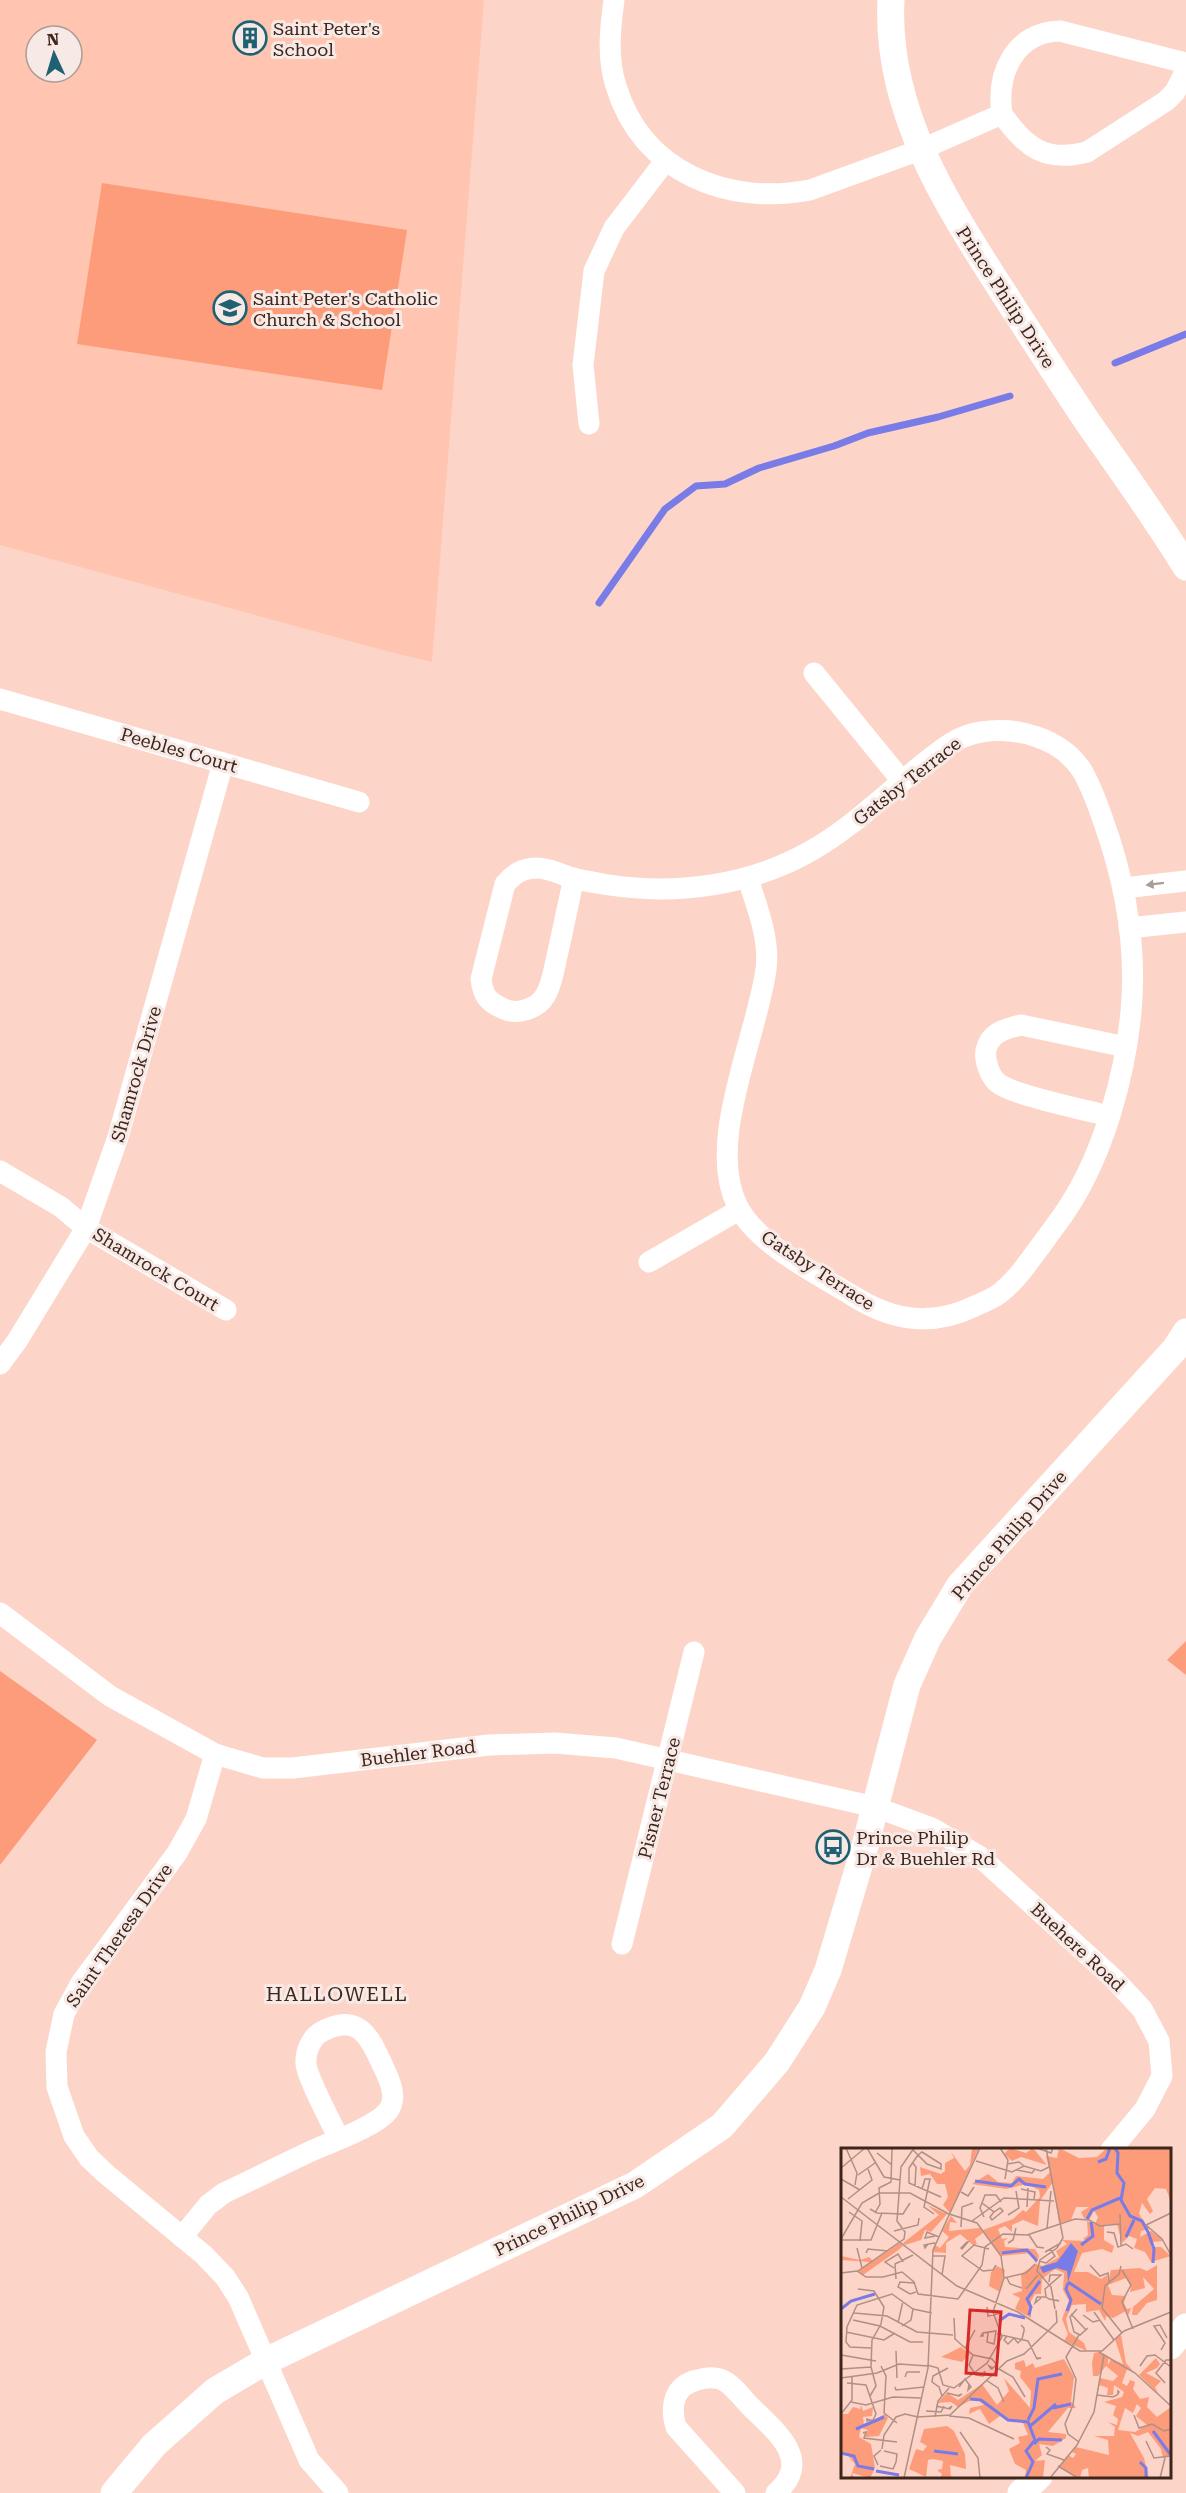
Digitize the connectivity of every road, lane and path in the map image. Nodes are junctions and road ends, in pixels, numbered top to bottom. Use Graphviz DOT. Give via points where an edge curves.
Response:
graph roads {
  1 [pos="614,0"];
  2 [pos="891,0"];
  3 [pos="1186,63"];
  4 [pos="1186,70"];
  5 [pos="1002,114"];
  6 [pos="920,150"];
  7 [pos="666,160"];
  8 [pos="589,424"];
  9 [pos="1182,552"];
  10 [pos="814,673"];
  11 [pos="0,699"];
  12 [pos="223,763"];
  13 [pos="902,781"];
  14 [pos="359,802"];
  15 [pos="574,878"];
  16 [pos="748,879"];
  17 [pos="1186,881"];
  18 [pos="1124,888"];
  19 [pos="1186,922"];
  20 [pos="1129,928"];
  21 [pos="1126,1047"];
  22 [pos="1108,1116"];
  23 [pos="0,1171"];
  24 [pos="739,1210"];
  25 [pos="86,1228"];
  26 [pos="649,1262"];
  27 [pos="226,1310"];
  28 [pos="1186,1332"];
  29 [pos="0,1364"];
  30 [pos="0,1613"];
  31 [pos="694,1652"];
  32 [pos="215,1754"];
  33 [pos="668,1761"];
  34 [pos="875,1807"];
  35 [pos="622,1944"];
  36 [pos="339,2139"];
  37 [pos="1113,2148"];
  38 [pos="182,2237"];
  39 [pos="1186,2327"];
  40 [pos="1171,2345"];
  41 [pos="266,2361"];
  42 [pos="1037,2478"];
  43 [pos="114,2493"];
  44 [pos="338,2493"];
  45 [pos="735,2493"];
  46 [pos="776,2493"];
  47 [pos="1021,2493"];
  1 -- 7 [label="street" via="609,49 616,87 634,124"];
  2 -- 6 [label="street, Prince Philip Drive" via="899,81"];
  3 -- 5 [label="street" via="1060,31 1046,31 1033,37 1011,59 1000,88"];
  4 -- 5 [label="street" via="1175,92 1157,108 1101,144 1073,156 1055,155 1029,145"];
  5 -- 6 [label="street"];
  6 -- 7 [label="street" via="810,190 781,194 728,190 705,183"];
  6 -- 9 [label="street, Prince Philip Drive" via="942,196 1074,402"];
  7 -- 8 [label="street" via="614,228 594,271 583,365"];
  10 -- 13 [label="street"];
  11 -- 12 [label="street, Peebles Court"];
  12 -- 14 [label="street, Peebles Court"];
  12 -- 25 [label="street, Shamrock Drive" via="118,1137"];
  13 -- 16 [label="street, Gatsby Terrace" via="834,837"];
  13 -- 18 [label="street, Gatsby Terrace" via="959,737 996,730 1019,732 1050,743 1064,751 1083,772 1106,827"];
  15 -- 15 [label="street, Gatsby Terrace" via="545,997 522,1012 494,1005 482,993 481,979 505,884 515,873 528,868 543,868"];
  15 -- 16 [label="street, Gatsby Terrace" via="611,886 656,889"];
  16 -- 24 [label="street, Gatsby Terrace" via="762,923 767,965 727,1135 725,1164"];
  17 -- 18 [label="street, one-way"];
  18 -- 20 [label="street, Gatsby Terrace"];
  19 -- 20 [label="street"];
  20 -- 21 [label="street, Gatsby Terrace" via="1132,1001"];
  21 -- 22 [label="street, Gatsby Terrace"];
  21 -- 22 [label="street" via="1021,1025 992,1036 986,1051 987,1065 997,1083"];
  22 -- 24 [label="street, Gatsby Terrace" via="1095,1155 1071,1204 1020,1274 998,1295 956,1316 929,1320 901,1318 870,1306 776,1247"];
  23 -- 25 [label="street, Shamrock Court" via="61,1207"];
  24 -- 26 [label="street"];
  25 -- 27 [label="street, Shamrock Court"];
  25 -- 29 [label="street, Shamrock Drive"];
  28 -- 34 [label="street, Prince Philip Drive" via="1168,1357 960,1585 927,1638 907,1685"];
  30 -- 32 [label="street, Buehler Road" via="110,1696"];
  31 -- 33 [label="street, Pisner Terrace"];
  32 -- 33 [label="street, Buehler Road" via="263,1767 293,1768 489,1745 555,1743 616,1748"];
  32 -- 38 [label="street, Saint Theresa Drive" via="196,1819 177,1853 81,1983 64,2014 56,2052 57,2087 74,2136 106,2175"];
  33 -- 34 [label="street, Buehler Road"];
  33 -- 35 [label="street, Pisner Terrace"];
  34 -- 37 [label="street, Buehere Road" via="932,1828 979,1856 1142,2009 1160,2041 1162,2076 1145,2109"];
  34 -- 41 [label="street, Prince Philip Drive" via="831,1962 812,2007 777,2062 722,2126 635,2185"];
  36 -- 36 [label="street" via="381,2117 390,2109 393,2097 370,2037 357,2028 342,2025 316,2036 306,2064"];
  36 -- 38 [label="street" via="224,2193 208,2205"];
  38 -- 41 [label="street, Saint Theresa Drive" via="225,2277"];
  39 -- 40 [label="street"];
  41 -- 43 [label="street, Prince Philip Drive" via="215,2391 154,2445"];
  41 -- 44 [label="street, Saint Theresa Drive" via="309,2460"];
  42 -- 47 [label="street"];
  45 -- 46 [label="street" via="676,2427 673,2418 677,2391 693,2381 713,2378 728,2384 785,2441 791,2454 791,2470"];
}
